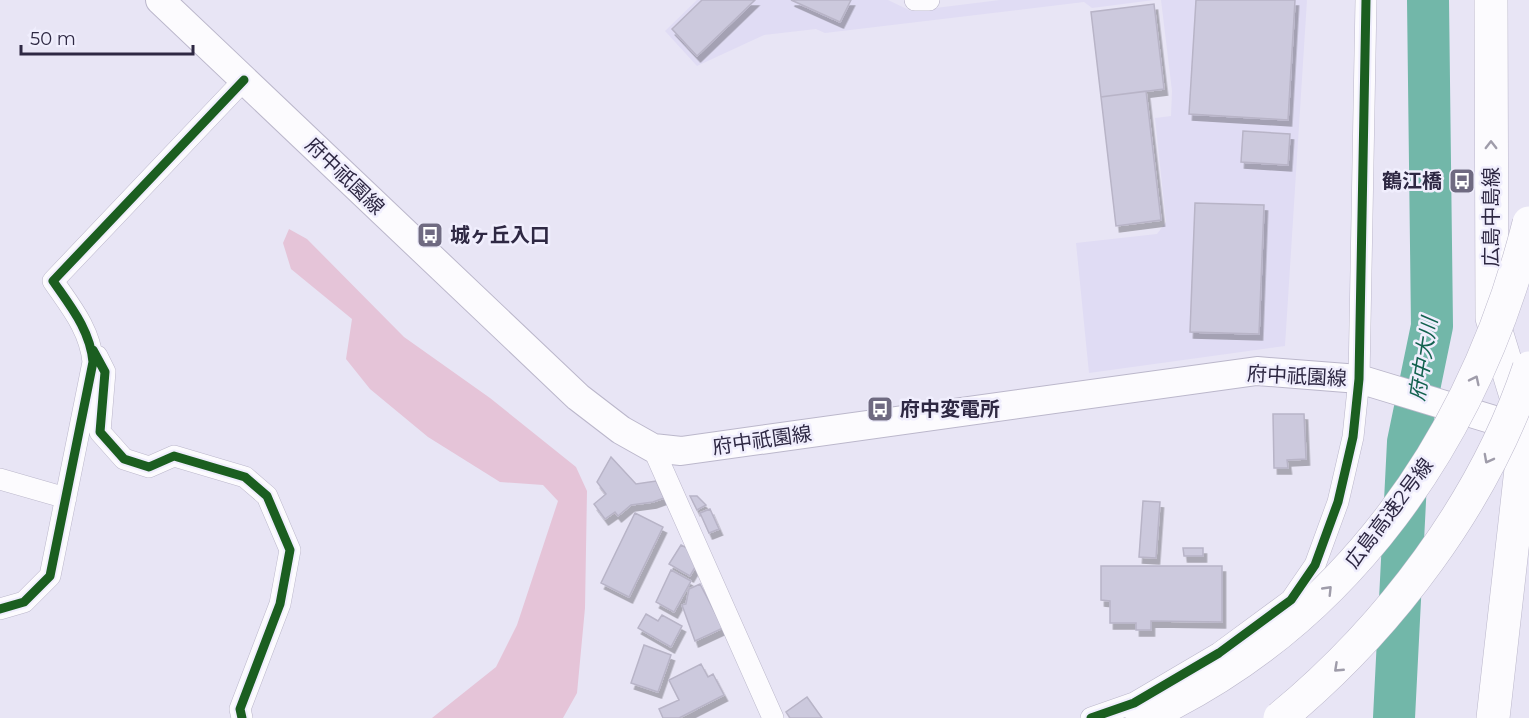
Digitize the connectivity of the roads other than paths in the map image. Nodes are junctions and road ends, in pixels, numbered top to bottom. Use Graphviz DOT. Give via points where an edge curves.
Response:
graph roads {
  1 [pos="160,0"];
  2 [pos="915,0"];
  3 [pos="929,0"];
  4 [pos="1366,0"];
  5 [pos="1491,0"];
  6 [pos="244,80"];
  7 [pos="1529,223"];
  8 [pos="91,346"];
  9 [pos="1529,368"];
  10 [pos="1363,380"];
  11 [pos="1529,396"];
  12 [pos="1527,430"];
  13 [pos="653,448"];
  14 [pos="0,479"];
  15 [pos="66,498"];
  16 [pos="0,609"];
  17 [pos="242,718"];
  18 [pos="773,718"];
  19 [pos="1091,718"];
  20 [pos="1142,718"];
  21 [pos="1280,718"];
  22 [pos="1493,718"];
  1 -- 6 [label="main road, 府中祇園線"];
  2 -- 3 [label="street"];
  4 -- 10 [label="street"];
  12 -- 5 [label="main road, 広島中島線, one-way" via="1492,318"];
  6 -- 8 [label="street" via="53,281 83,326"];
  6 -- 13 [label="main road, 府中祇園線" via="578,397 621,430"];
  20 -- 7 [label="main road, 広島高速2号線, one-way, bridge" via="1234,665 1298,619 1386,525 1421,477 1479,373 1501,319"];
  8 -- 15 [label="street" via="93,362"];
  8 -- 17 [label="street" via="105,372 100,432 124,459 149,467 174,456 245,477 267,496 290,550 280,604 240,709"];
  9 -- 21 [label="main road, one-way, bridge" via="1503,432 1449,528 1416,576 1342,664"];
  10 -- 12 [label="main road, 府中祇園線"];
  10 -- 13 [label="main road, 府中祇園線" via="1257,371 681,451"];
  10 -- 19 [label="street" via="1338,502 1315,565 1291,600 1219,652 1134,703"];
  11 -- 12 [label="main road, 広島中島線"];
  12 -- 22 [label="main road, 広島中島線"];
  13 -- 18 [label="street"];
  14 -- 15 [label="street"];
  15 -- 16 [label="street" via="50,576 24,602"];
}
